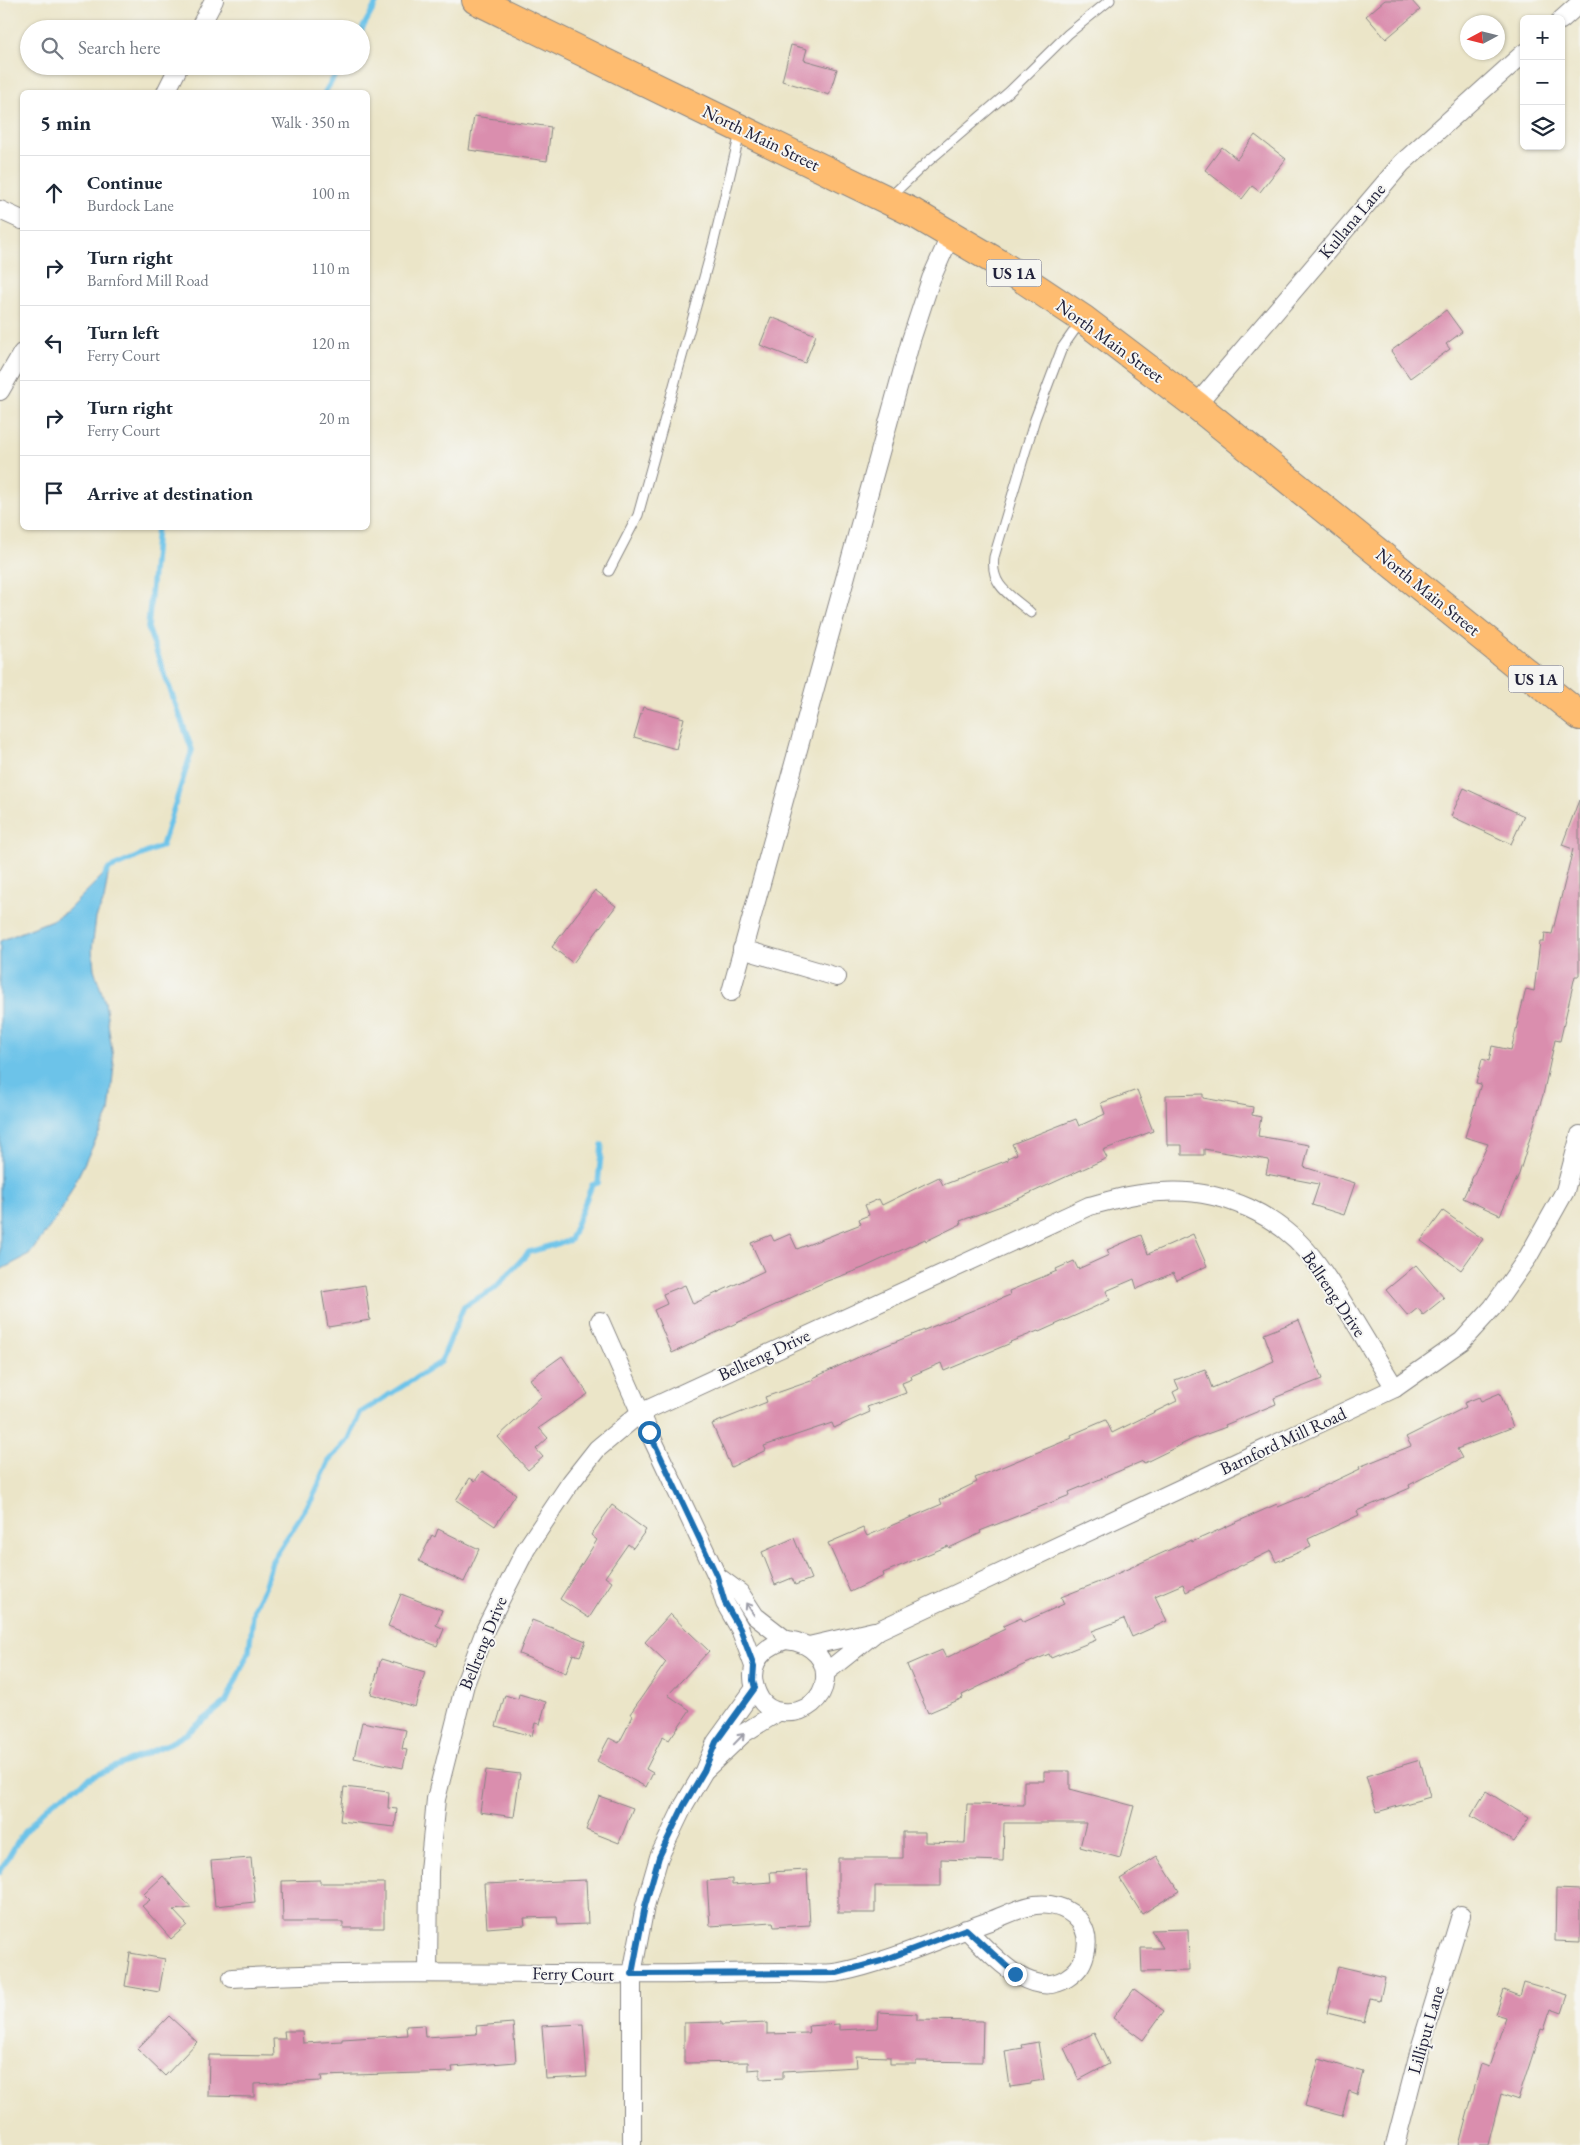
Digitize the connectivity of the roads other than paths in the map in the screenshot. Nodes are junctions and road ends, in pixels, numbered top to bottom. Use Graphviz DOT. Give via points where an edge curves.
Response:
graph roads {
  1 [pos="214,0"];
  2 [pos="476,0"];
  3 [pos="1110,0"];
  4 [pos="1580,3"];
  5 [pos="1565,16"];
  6 [pos="204,20"];
  7 [pos="1520,58"];
  8 [pos="174,75"];
  9 [pos="167,90"];
  10 [pos="741,128"];
  11 [pos="887,200"];
  12 [pos="0,210"];
  13 [pos="20,219"];
  14 [pos="951,234"];
  15 [pos="1083,319"];
  16 [pos="20,356"];
  17 [pos="0,391"];
  18 [pos="1196,405"];
  19 [pos="609,571"];
  20 [pos="1031,613"];
  21 [pos="1580,716"];
  22 [pos="742,949"];
  23 [pos="836,976"];
  24 [pos="731,992"];
  25 [pos="1580,1136"];
  26 [pos="600,1321"];
  27 [pos="1395,1388"];
  28 [pos="640,1412"];
  29 [pos="717,1576"];
  30 [pos="879,1630"];
  31 [pos="786,1640"];
  32 [pos="809,1646"];
  33 [pos="754,1666"];
  34 [pos="825,1674"];
  35 [pos="755,1688"];
  36 [pos="778,1712"];
  37 [pos="704,1771"];
  38 [pos="1461,1915"];
  39 [pos="966,1929"];
  40 [pos="428,1972"];
  41 [pos="632,1974"];
  42 [pos="232,1978"];
  43 [pos="632,2145"];
  44 [pos="1395,2145"];
  1 -- 6 [label="street"];
  2 -- 10 [label="main road, North Main Street / US 1A"];
  3 -- 11 [label="lane" via="1068,34"];
  4 -- 5 [label="street"];
  7 -- 18 [label="street, Kullana Lane" via="1402,163"];
  8 -- 9 [label="street"];
  10 -- 11 [label="main road, North Main Street / US 1A"];
  10 -- 19 [label="lane" via="710,255 638,515"];
  11 -- 14 [label="main road, North Main Street / US 1A"];
  12 -- 13 [label="street"];
  14 -- 15 [label="main road, North Main Street / US 1A"];
  14 -- 22 [label="street" via="931,279 911,340"];
  15 -- 18 [label="main road, North Main Street / US 1A"];
  15 -- 20 [label="lane" via="1062,348 1035,419 994,557 992,570 995,578"];
  16 -- 17 [label="street"];
  18 -- 21 [label="main road, North Main Street / US 1A"];
  22 -- 23 [label="street"];
  22 -- 24 [label="street"];
  25 -- 27 [label="street, Barnford Mill Road" via="1565,1190 1528,1257 1494,1307 1462,1341"];
  26 -- 28 [label="street"];
  27 -- 28 [label="street, Bellreng Drive" via="1318,1264 1295,1239 1268,1217 1239,1203 1200,1193 1161,1192 1126,1196 1089,1206"];
  27 -- 30 [label="street, Barnford Mill Road"];
  28 -- 29 [label="street"];
  28 -- 40 [label="street, Bellreng Drive" via="597,1449 571,1482 526,1549 486,1628 465,1684 436,1799 429,1871"];
  31 -- 29 [label="street, one-way" via="755,1616 740,1593"];
  29 -- 33 [label="street" via="725,1603 740,1629"];
  30 -- 32 [label="street, Barnford Mill Road"];
  30 -- 34 [label="street, Barnford Mill Road"];
  31 -- 32 [label="street, Barnford Mill Road"];
  31 -- 33 [label="street" via="772,1644 761,1653"];
  32 -- 34 [label="street" via="817,1653"];
  33 -- 35 [label="street"];
  34 -- 36 [label="street" via="817,1700 806,1709"];
  35 -- 36 [label="street" via="768,1708"];
  35 -- 37 [label="street" via="716,1742"];
  37 -- 36 [label="street, one-way" via="744,1733"];
  37 -- 41 [label="street" via="659,1857 645,1906"];
  38 -- 44 [label="street, Lilliput Lane"];
  39 -- 39 [label="street, Ferry Court" via="1015,1974 1030,1982 1045,1985 1062,1981 1078,1971 1085,1955 1087,1941 1079,1919 1063,1908 1036,1905"];
  39 -- 41 [label="street, Ferry Court" via="881,1961 837,1973"];
  40 -- 41 [label="street, Ferry Court"];
  40 -- 42 [label="street, Ferry Court"];
  41 -- 43 [label="street"];
}
